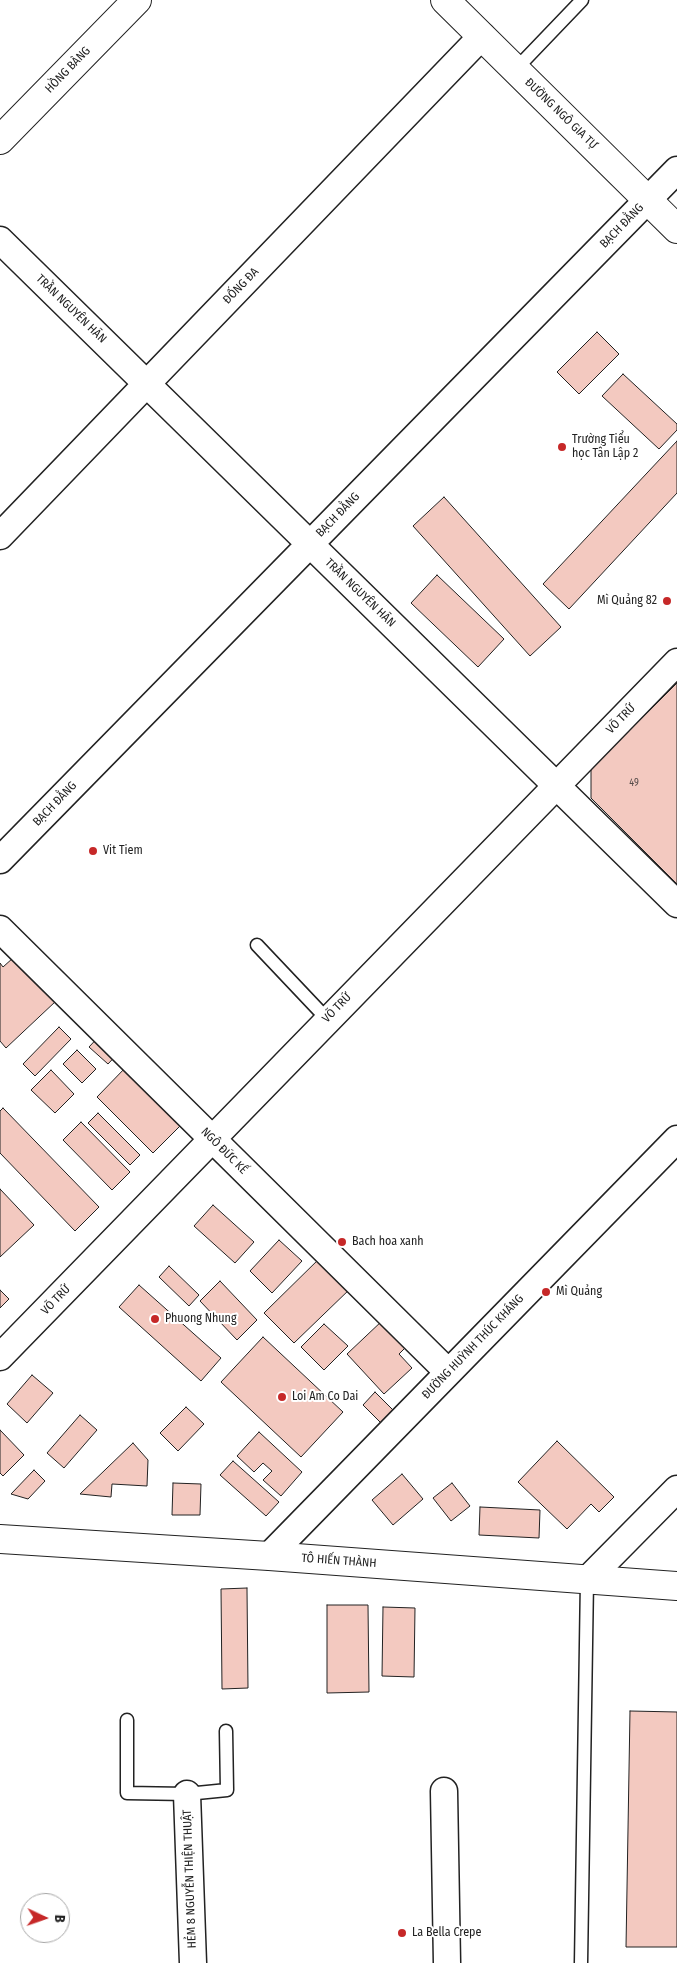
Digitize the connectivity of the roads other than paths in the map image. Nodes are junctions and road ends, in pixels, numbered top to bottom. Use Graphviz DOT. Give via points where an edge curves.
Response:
graph roads {
  1 [pos="137,0"];
  2 [pos="445,0"];
  3 [pos="582,0"];
  4 [pos="482,36"];
  5 [pos="515,70"];
  6 [pos="0,140"];
  7 [pos="677,170"];
  8 [pos="648,200"];
  9 [pos="677,228"];
  10 [pos="0,240"];
  11 [pos="147,384"];
  12 [pos="0,536"];
  13 [pos="310,544"];
  14 [pos="677,662"];
  15 [pos="557,786"];
  16 [pos="0,860"];
  17 [pos="677,904"];
  18 [pos="0,929"];
  19 [pos="257,945"];
  20 [pos="327,1019"];
  21 [pos="677,1138"];
  22 [pos="212,1139"];
  23 [pos="0,1357"];
  24 [pos="448,1372"];
  25 [pos="677,1489"];
  26 [pos="0,1540"];
  27 [pos="269,1556"];
  28 [pos="587,1580"];
  29 [pos="677,1586"];
  30 [pos="126,1720"];
  31 [pos="226,1731"];
  32 [pos="444,1791"];
  33 [pos="188,1794"];
  34 [pos="193,1963"];
  35 [pos="447,1963"];
  36 [pos="581,1963"];
  1 -- 6 [label="street, HỒNG BÀNG"];
  2 -- 4 [label="street, ĐƯỜNG NGÔ GIA TỰ"];
  3 -- 5 [label="lane"];
  4 -- 5 [label="street, ĐƯỜNG NGÔ GIA TỰ"];
  4 -- 11 [label="street, ĐỐNG ĐA"];
  5 -- 8 [label="street, ĐƯỜNG NGÔ GIA TỰ"];
  7 -- 8 [label="street, BẠCH ĐẰNG"];
  8 -- 9 [label="street, ĐƯỜNG NGÔ GIA TỰ"];
  8 -- 13 [label="street, BẠCH ĐẰNG"];
  10 -- 11 [label="street, TRẦN NGUYÊN HÃN"];
  11 -- 12 [label="street, ĐỐNG ĐA"];
  11 -- 13 [label="street, TRẦN NGUYÊN HÃN"];
  13 -- 15 [label="street, TRẦN NGUYÊN HÃN"];
  13 -- 16 [label="street, BẠCH ĐẰNG"];
  14 -- 15 [label="street, VÕ TRỨ"];
  15 -- 17 [label="street, TRẦN NGUYÊN HÃN"];
  15 -- 20 [label="street, VÕ TRỨ"];
  18 -- 22 [label="street, NGÔ ĐỨC KẾ"];
  19 -- 20 [label="lane"];
  20 -- 22 [label="street, VÕ TRỨ"];
  21 -- 24 [label="street, ĐƯỜNG HUỲNH THÚC KHÁNG"];
  22 -- 23 [label="street, VÕ TRỨ"];
  22 -- 24 [label="street, NGÔ ĐỨC KẾ"];
  24 -- 27 [label="street, ĐƯỜNG HUỲNH THÚC KHÁNG"];
  25 -- 28 [label="street"];
  26 -- 27 [label="street, TÔ HIẾN THÀNH"];
  27 -- 28 [label="street, TÔ HIẾN THÀNH"];
  28 -- 29 [label="street, TÔ HIẾN THÀNH"];
  28 -- 36 [label="lane"];
  30 -- 33 [label="lane, HẺM 8 NGUYỄN THIỆN THUẬT" via="127,1793"];
  31 -- 33 [label="lane, HẺM 8 NGUYỄN THIỆN THUẬT" via="228,1790"];
  32 -- 35 [label="street"];
  33 -- 34 [label="street, HẺM 8 NGUYỄN THIỆN THUẬT"];
}
